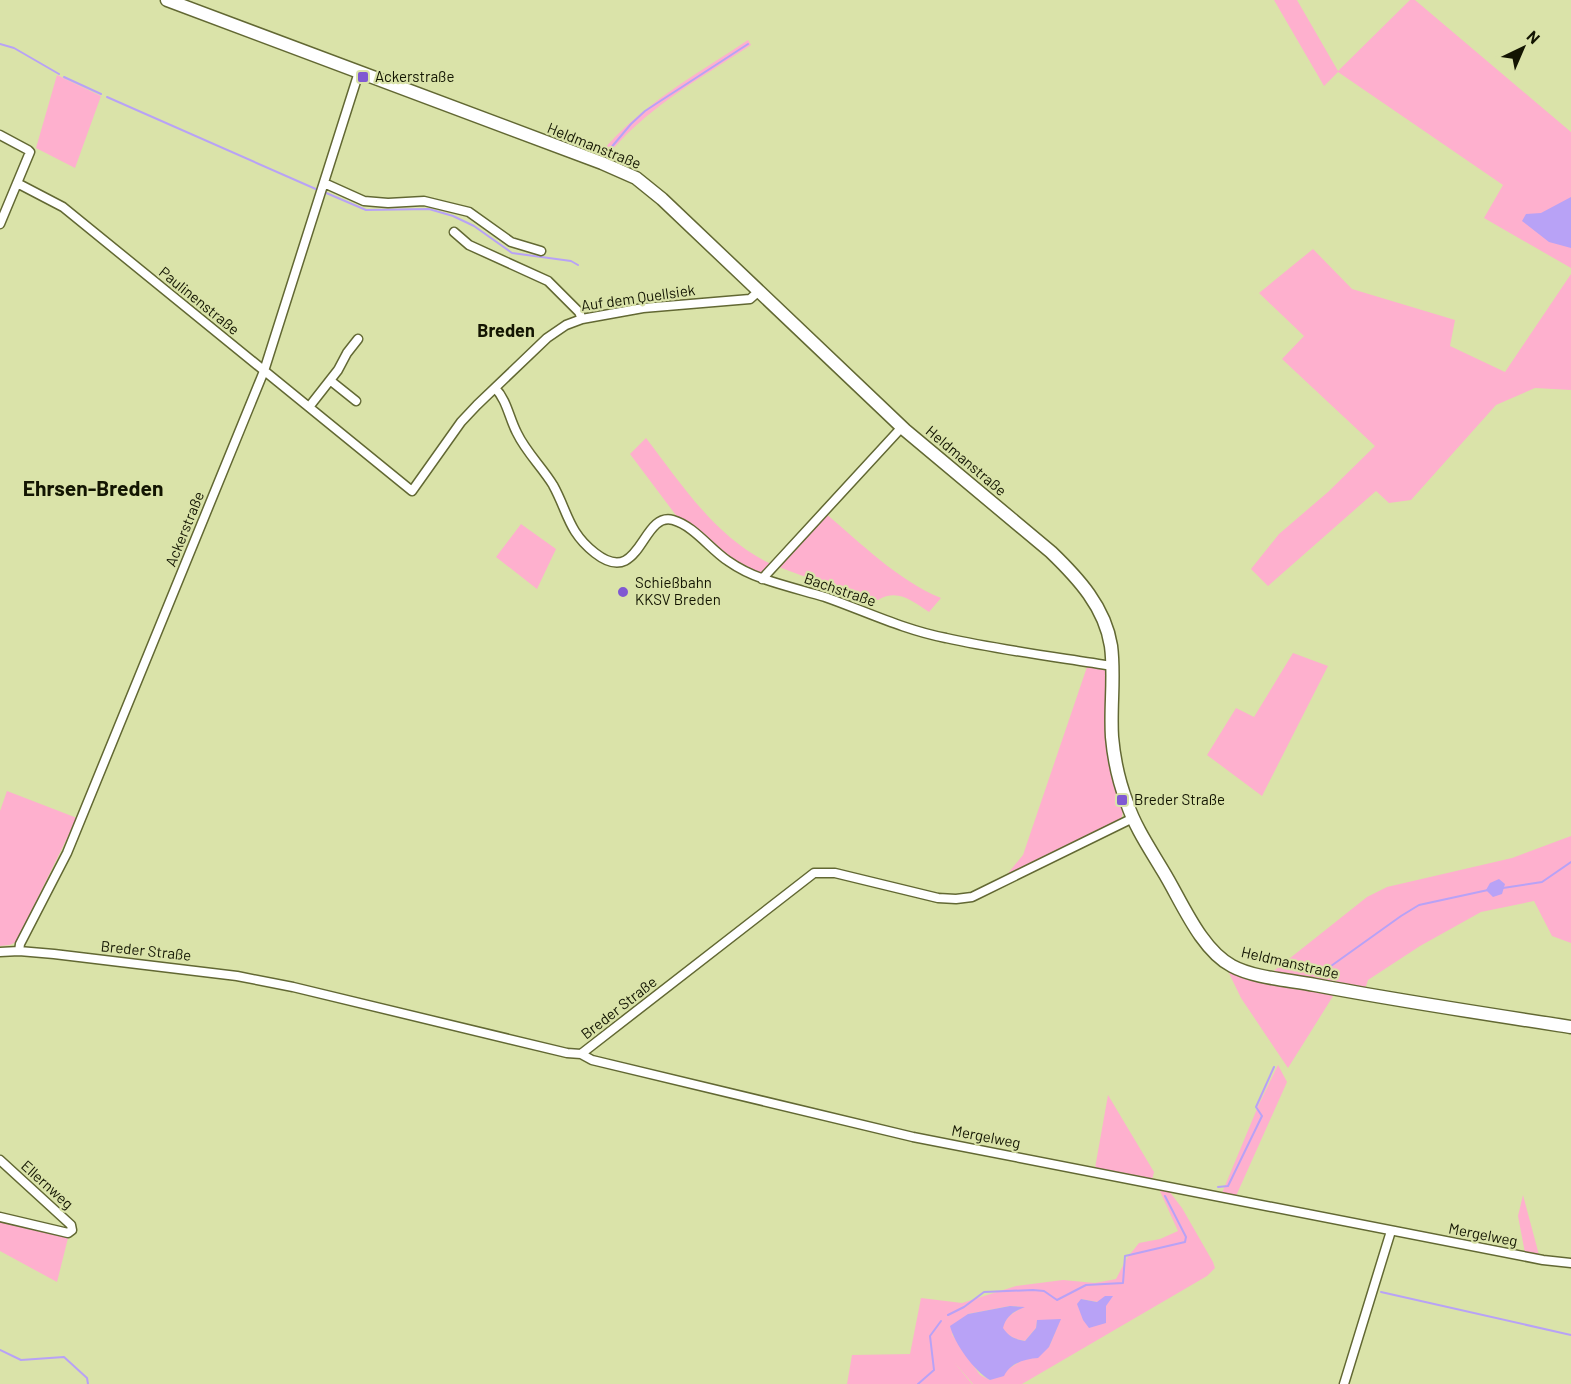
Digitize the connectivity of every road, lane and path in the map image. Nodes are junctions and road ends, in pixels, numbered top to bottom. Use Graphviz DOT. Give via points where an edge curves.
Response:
graph roads {
  1 [pos="167,0"];
  2 [pos="359,72"];
  3 [pos="0,135"];
  4 [pos="17,183"];
  5 [pos="324,183"];
  6 [pos="0,224"];
  7 [pos="454,232"];
  8 [pos="541,251"];
  9 [pos="759,291"];
  10 [pos="582,319"];
  11 [pos="358,339"];
  12 [pos="264,371"];
  13 [pos="331,381"];
  14 [pos="495,388"];
  15 [pos="356,401"];
  16 [pos="309,407"];
  17 [pos="902,427"];
  18 [pos="412,491"];
  19 [pos="762,579"];
  20 [pos="1112,666"];
  21 [pos="1133,818"];
  22 [pos="19,951"];
  23 [pos="0,952"];
  24 [pos="1571,1027"];
  25 [pos="581,1054"];
  26 [pos="0,1160"];
  27 [pos="0,1217"];
  28 [pos="1391,1231"];
  29 [pos="1571,1263"];
  30 [pos="1344,1384"];
  1 -- 2 [label="main road, Heldmanstraße"];
  2 -- 5 [label="street, Ackerstraße"];
  2 -- 9 [label="main road, Heldmanstraße" via="636,178"];
  3 -- 4 [label="street" via="30,153"];
  4 -- 6 [label="street"];
  4 -- 12 [label="street, Paulinenstraße" via="63,207"];
  5 -- 8 [label="street" via="364,201 424,201 469,212 511,242"];
  5 -- 12 [label="street, Ackerstraße"];
  7 -- 10 [label="street" via="469,245 548,281"];
  9 -- 10 [label="street, Auf dem Quellsiek" via="737,301 644,308"];
  9 -- 17 [label="main road, Heldmanstraße"];
  10 -- 14 [label="street, Auf dem Quellsiek" via="547,338"];
  11 -- 13 [label="street"];
  12 -- 16 [label="street, Paulinenstraße"];
  12 -- 22 [label="street, Ackerstraße" via="67,853"];
  13 -- 15 [label="street"];
  13 -- 16 [label="street"];
  14 -- 18 [label="street, Auf dem Quellsiek" via="461,422"];
  14 -- 19 [label="street, Bachstraße" via="502,395 521,441 553,485 572,530 595,553 608,561 623,562 631,558 655,526 670,519 728,561"];
  16 -- 18 [label="street, Paulinenstraße"];
  17 -- 19 [label="street"];
  17 -- 20 [label="main road, Heldmanstraße" via="1067,567 1101,614"];
  19 -- 20 [label="street, Bachstraße" via="944,638"];
  20 -- 21 [label="main road, Heldmanstraße" via="1112,736 1117,773"];
  21 -- 24 [label="main road, Heldmanstraße" via="1197,929 1216,955 1230,965 1338,989"];
  21 -- 25 [label="street, Breder Straße" via="972,897 938,898 835,873 814,873"];
  22 -- 23 [label="street, Breder Straße"];
  22 -- 25 [label="street, Breder Straße" via="237,976"];
  25 -- 28 [label="street, Mergelweg" via="592,1060 913,1137"];
  26 -- 27 [label="street, Ellernweg" via="72,1230 68,1233"];
  28 -- 29 [label="street, Mergelweg"];
  28 -- 30 [label="street"];
}
